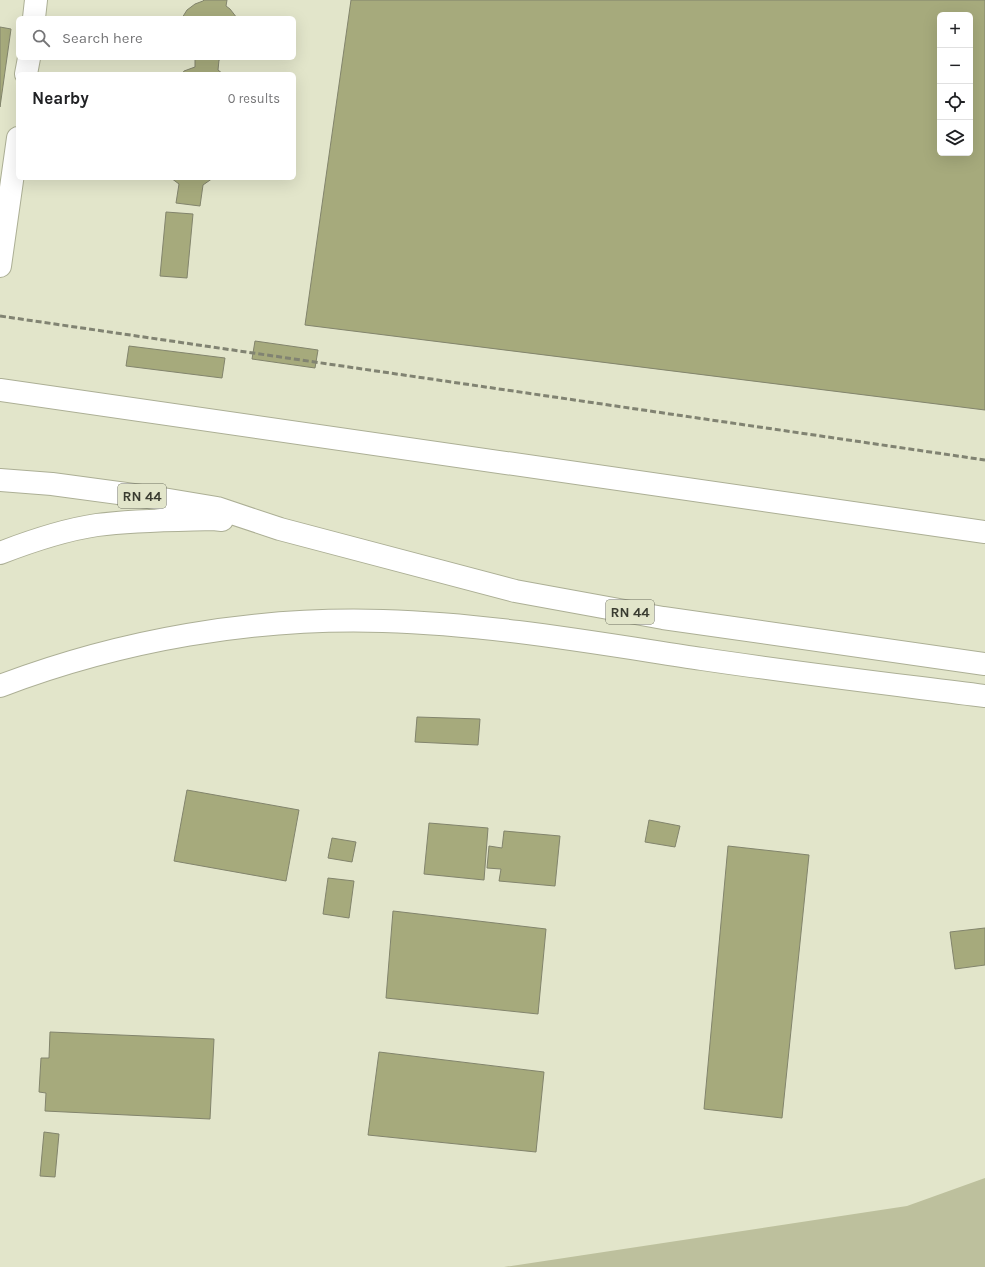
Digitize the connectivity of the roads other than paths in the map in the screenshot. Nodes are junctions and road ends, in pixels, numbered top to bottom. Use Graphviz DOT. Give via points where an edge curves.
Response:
graph roads {
  1 [pos="36,0"];
  2 [pos="34,16"];
  3 [pos="29,60"];
  4 [pos="26,72"];
  5 [pos="16,152"];
  6 [pos="0,266"];
  7 [pos="0,390"];
  8 [pos="0,480"];
  9 [pos="280,529"];
  10 [pos="985,532"];
  11 [pos="0,553"];
  12 [pos="985,664"];
  13 [pos="0,686"];
  14 [pos="985,696"];
  1 -- 2 [label="main road"];
  3 -- 4 [label="main road"];
  5 -- 6 [label="main road"];
  7 -- 10 [label="main road"];
  8 -- 9 [label="main road, RN 44" via="60,485 217,508"];
  9 -- 11 [label="main road" via="213,519 142,521 96,525 39,538"];
  9 -- 12 [label="main road, RN 44" via="515,591 663,618"];
  13 -- 14 [label="main road, RN 44" via="108,652 181,636 310,621 382,621 504,630 772,669"];
}
